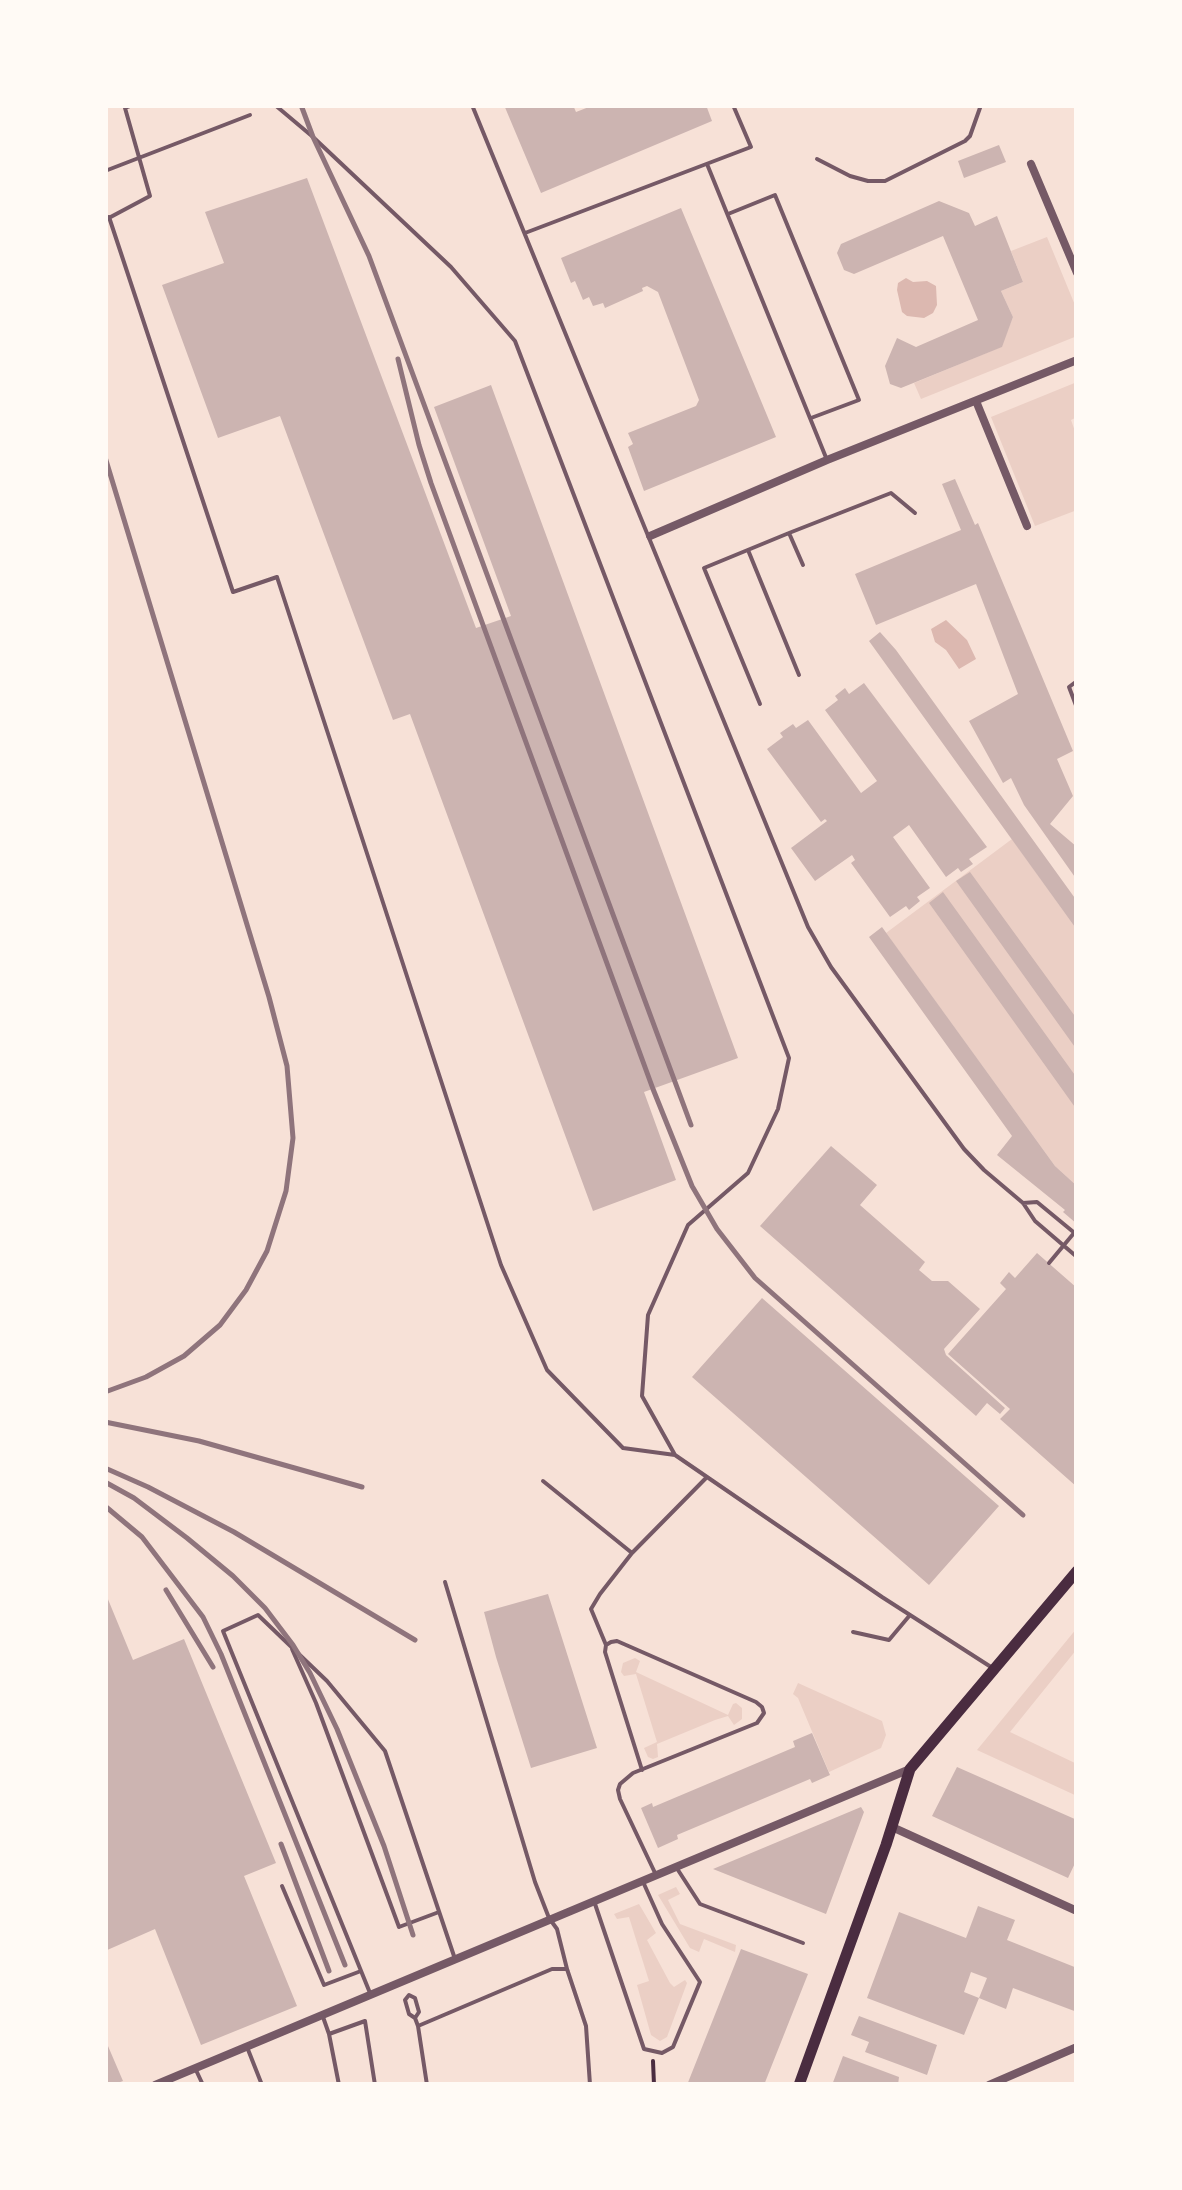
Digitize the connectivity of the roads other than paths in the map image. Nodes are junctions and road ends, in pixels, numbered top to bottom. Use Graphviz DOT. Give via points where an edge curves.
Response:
graph roads {
  1 [pos="133,105"];
  2 [pos="275,105"];
  3 [pos="472,105"];
  4 [pos="733,105"];
  5 [pos="981,105"];
  6 [pos="250,115"];
  7 [pos="139,159"];
  8 [pos="818,159"];
  9 [pos="708,164"];
  10 [pos="1031,164"];
  11 [pos="105,171"];
  12 [pos="728,214"];
  13 [pos="107,219"];
  14 [pos="525,233"];
  15 [pos="1077,273"];
  16 [pos="1077,360"];
  17 [pos="976,400"];
  18 [pos="811,418"];
  19 [pos="827,460"];
  20 [pos="915,513"];
  21 [pos="1027,526"];
  22 [pos="790,533"];
  23 [pos="650,536"];
  24 [pos="748,550"];
  25 [pos="804,565"];
  26 [pos="800,675"];
  27 [pos="1077,681"];
  28 [pos="760,704"];
  29 [pos="1077,708"];
  30 [pos="1024,1203"];
  31 [pos="1076,1234"];
  32 [pos="1064,1246"];
  33 [pos="1077,1257"];
  34 [pos="1049,1263"];
  35 [pos="675,1454"];
  36 [pos="707,1477"];
  37 [pos="543,1482"];
  38 [pos="632,1553"];
  39 [pos="1077,1571"];
  40 [pos="445,1582"];
  41 [pos="910,1615"];
  42 [pos="852,1632"];
  43 [pos="290,1645"];
  44 [pos="606,1646"];
  45 [pos="995,1669"];
  46 [pos="910,1769"];
  47 [pos="642,1770"];
  48 [pos="892,1827"];
  49 [pos="676,1867"];
  50 [pos="656,1875"];
  51 [pos="642,1881"];
  52 [pos="282,1886"];
  53 [pos="594,1901"];
  54 [pos="1077,1911"];
  55 [pos="439,1912"];
  56 [pos="549,1918"];
  57 [pos="802,1943"];
  58 [pos="455,1959"];
  59 [pos="568,1969"];
  60 [pos="360,1971"];
  61 [pos="404,1981"];
  62 [pos="370,1995"];
  63 [pos="322,2015"];
  64 [pos="418,2026"];
  65 [pos="328,2034"];
  66 [pos="247,2046"];
  67 [pos="1077,2047"];
  68 [pos="195,2068"];
  69 [pos="155,2085"];
  70 [pos="204,2085"];
  71 [pos="262,2085"];
  72 [pos="339,2085"];
  73 [pos="375,2085"];
  74 [pos="427,2085"];
  75 [pos="590,2085"];
  76 [pos="799,2085"];
  77 [pos="989,2085"];
  1 -- 7 [label="lane" via="125,108"];
  2 -- 35 [label="lane" via="451,267 515,341 789,1058 778,1109 748,1174 688,1225 648,1315 642,1396"];
  3 -- 14 [label="lane"];
  4 -- 9 [label="lane" via="751,147"];
  5 -- 8 [label="lane" via="965,142 885,181 850,176"];
  6 -- 7 [label="lane"];
  7 -- 11 [label="lane"];
  7 -- 13 [label="lane" via="150,196"];
  9 -- 12 [label="lane"];
  9 -- 14 [label="lane"];
  10 -- 15 [label="street"];
  12 -- 18 [label="lane"];
  12 -- 18 [label="lane" via="774,195 859,400"];
  13 -- 35 [label="lane" via="233,592 277,577 502,1265 548,1370 623,1448"];
  14 -- 23 [label="lane"];
  16 -- 17 [label="street"];
  17 -- 19 [label="street"];
  17 -- 21 [label="street"];
  18 -- 19 [label="lane"];
  19 -- 23 [label="street"];
  20 -- 22 [label="lane" via="891,493"];
  22 -- 24 [label="lane"];
  22 -- 25 [label="lane"];
  23 -- 30 [label="lane" via="813,936 964,1149"];
  24 -- 26 [label="lane"];
  24 -- 28 [label="lane" via="704,568"];
  27 -- 29 [label="lane" via="1069,687"];
  30 -- 31 [label="lane" via="1037,1202"];
  30 -- 32 [label="lane"];
  31 -- 32 [label="lane"];
  32 -- 33 [label="lane"];
  32 -- 34 [label="lane"];
  35 -- 36 [label="lane"];
  36 -- 38 [label="lane"];
  36 -- 41 [label="lane"];
  37 -- 38 [label="lane"];
  38 -- 44 [label="lane" via="591,1610"];
  39 -- 45 [label="main road"];
  40 -- 56 [label="lane"];
  41 -- 42 [label="lane" via="889,1640"];
  41 -- 45 [label="lane"];
  43 -- 55 [label="lane" via="385,1751"];
  43 -- 55 [label="lane" via="399,1927"];
  43 -- 60 [label="lane" via="258,1614 223,1631"];
  44 -- 47 [label="lane"];
  44 -- 47 [label="lane" via="617,1641 756,1702 764,1713"];
  45 -- 46 [label="main road"];
  46 -- 48 [label="main road"];
  46 -- 49 [label="street"];
  47 -- 50 [label="lane" via="618,1790"];
  48 -- 54 [label="street"];
  48 -- 76 [label="main road"];
  49 -- 50 [label="street"];
  49 -- 57 [label="lane" via="700,1904"];
  50 -- 51 [label="street"];
  51 -- 53 [label="street"];
  51 -- 53 [label="lane" via="700,1982 673,2046 662,2053 644,2049"];
  52 -- 60 [label="lane" via="324,1986"];
  53 -- 56 [label="street"];
  55 -- 58 [label="lane"];
  56 -- 58 [label="street"];
  56 -- 59 [label="lane"];
  58 -- 61 [label="street"];
  59 -- 64 [label="lane" via="552,1969"];
  59 -- 75 [label="lane" via="586,2026"];
  60 -- 62 [label="lane"];
  61 -- 62 [label="street"];
  61 -- 64 [label="lane" via="415,1998"];
  62 -- 63 [label="street"];
  63 -- 65 [label="lane"];
  63 -- 66 [label="street"];
  64 -- 74 [label="lane"];
  65 -- 72 [label="lane"];
  65 -- 73 [label="lane" via="364,2021"];
  66 -- 68 [label="street"];
  66 -- 71 [label="lane"];
  67 -- 77 [label="street"];
  68 -- 69 [label="street"];
  68 -- 70 [label="lane"];
}
